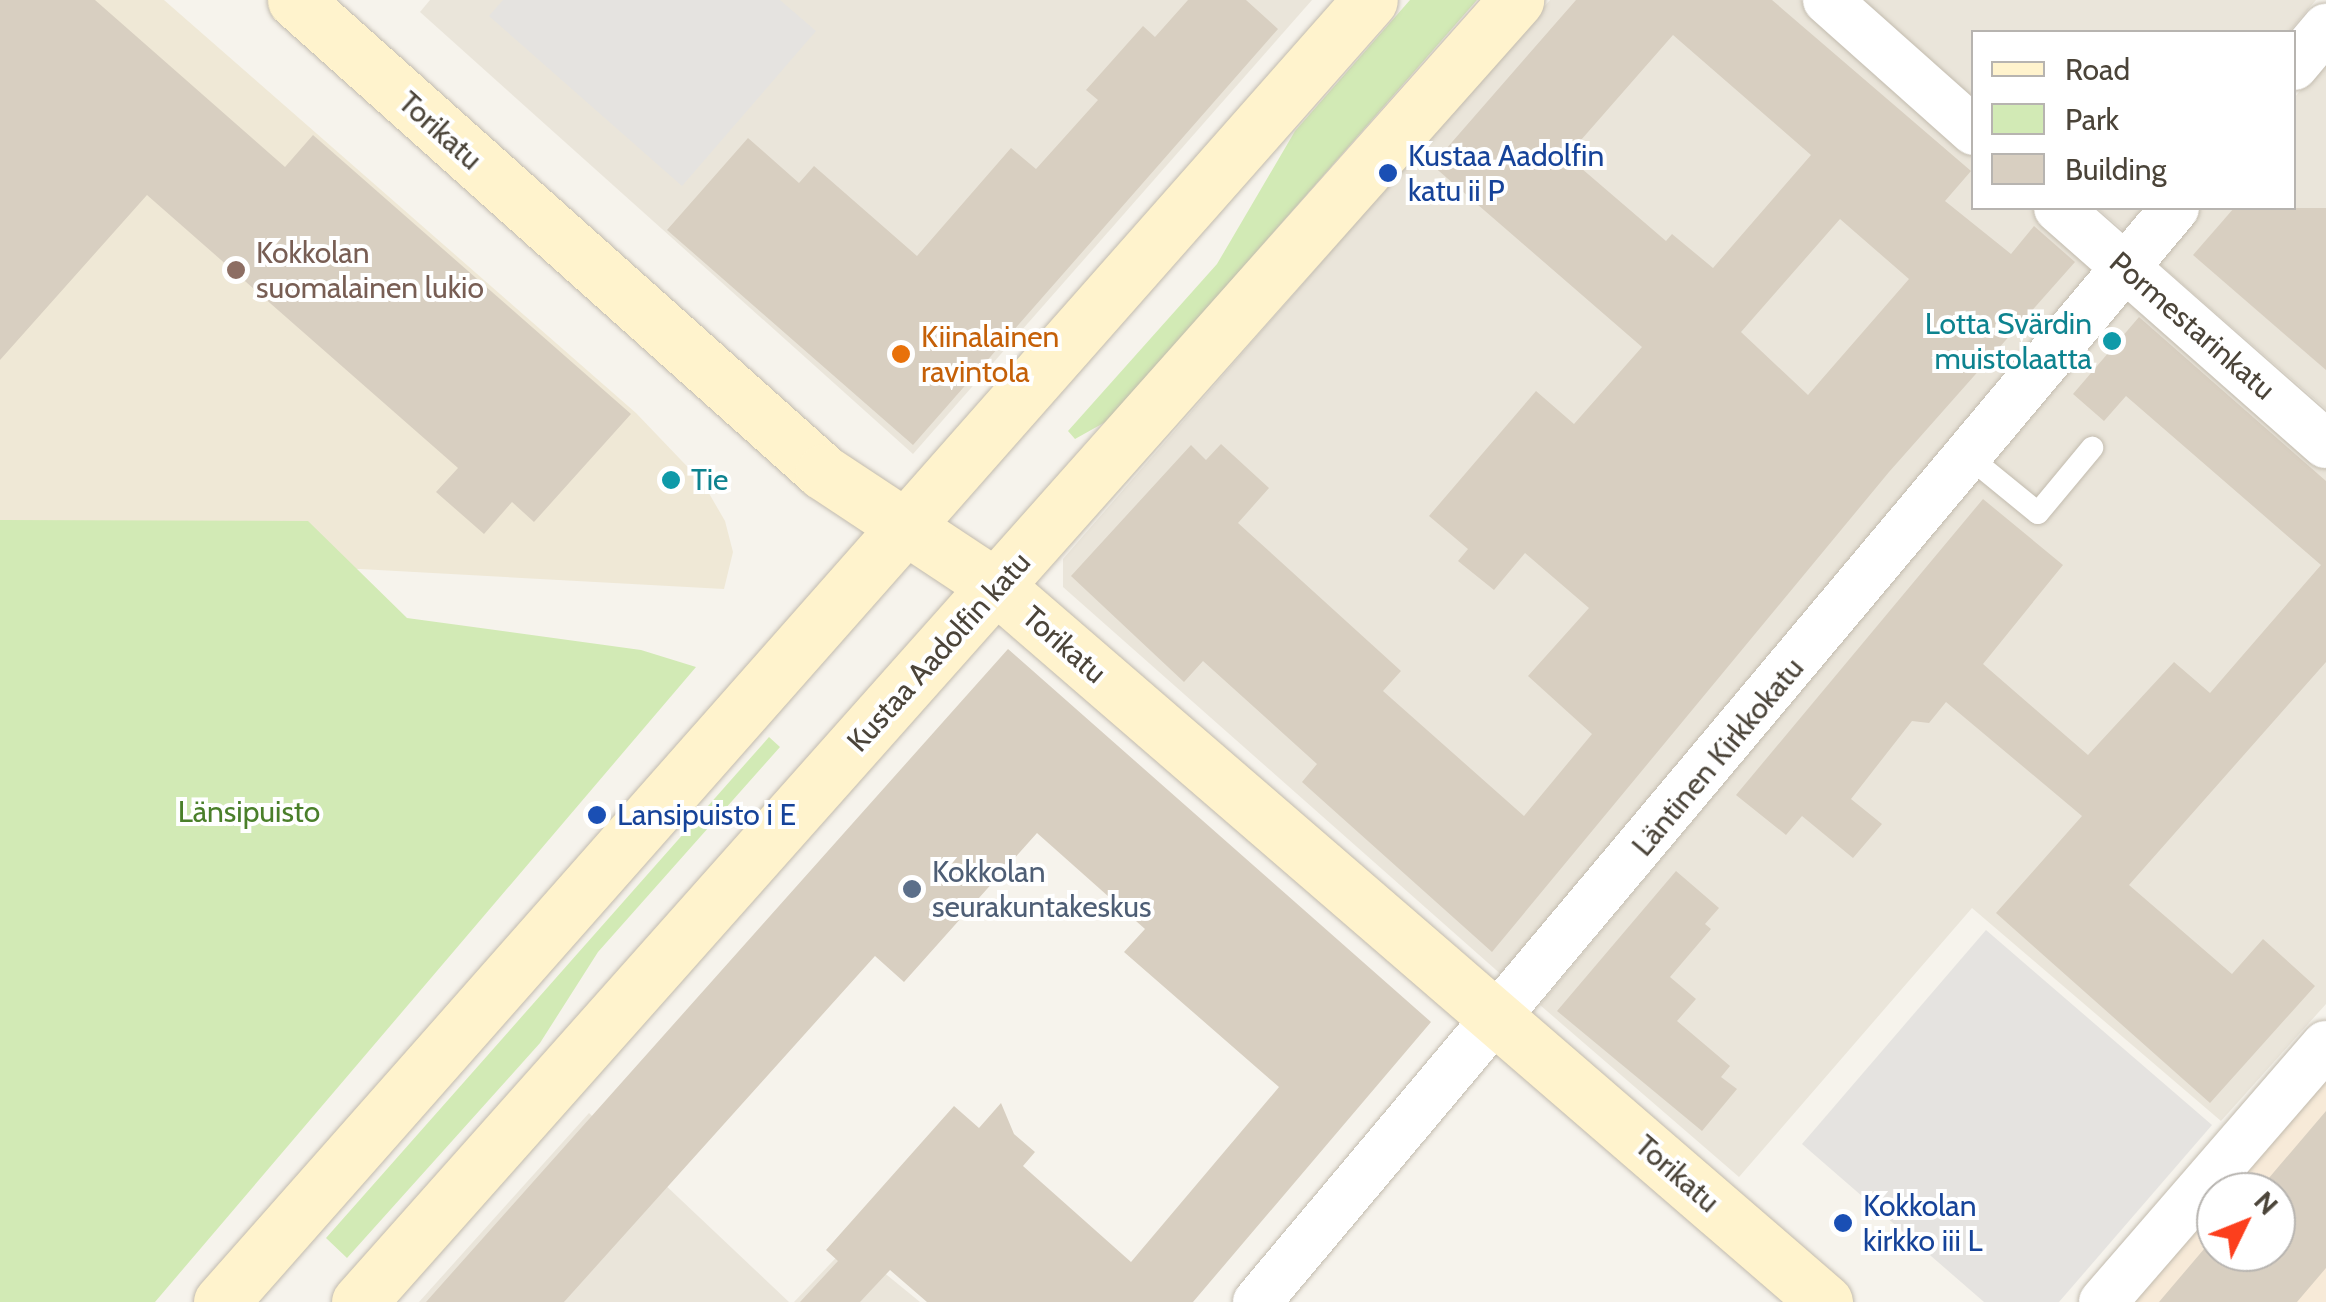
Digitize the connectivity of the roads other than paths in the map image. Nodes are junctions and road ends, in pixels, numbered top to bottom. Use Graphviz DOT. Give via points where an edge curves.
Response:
graph roads {
  1 [pos="1370,0"];
  2 [pos="1516,0"];
  3 [pos="1827,0"];
  4 [pos="313,6"];
  5 [pos="2326,28"];
  6 [pos="2296,64"];
  7 [pos="1971,129"];
  8 [pos="2060,210"];
  9 [pos="2173,210"];
  10 [pos="2125,267"];
  11 [pos="2326,444"];
  12 [pos="2092,448"];
  13 [pos="1968,456"];
  14 [pos="906,528"];
  15 [pos="997,587"];
  16 [pos="1498,1021"];
  17 [pos="2326,1044"];
  18 [pos="240,1297"];
  19 [pos="360,1302"];
  20 [pos="1257,1302"];
  21 [pos="1825,1302"];
  22 [pos="2103,1302"];
  1 -- 14 [label="main road"];
  2 -- 15 [label="main road, Kustaa Aadolfin katu"];
  3 -- 7 [label="street"];
  4 -- 14 [label="main road, Torikatu" via="822,472"];
  5 -- 6 [label="street"];
  8 -- 10 [label="street, Pormestarinkatu"];
  9 -- 10 [label="street, Läntinen Kirkkokatu"];
  10 -- 11 [label="street, Pormestarinkatu"];
  10 -- 13 [label="street, Läntinen Kirkkokatu"];
  12 -- 13 [label="lane" via="2038,514"];
  13 -- 16 [label="street, Läntinen Kirkkokatu"];
  14 -- 15 [label="main road, Torikatu"];
  14 -- 18 [label="main road"];
  15 -- 16 [label="main road, Torikatu"];
  15 -- 19 [label="main road, Kustaa Aadolfin katu"];
  16 -- 20 [label="street, Läntinen Kirkkokatu"];
  16 -- 21 [label="main road, Torikatu"];
  17 -- 22 [label="street"];
}
